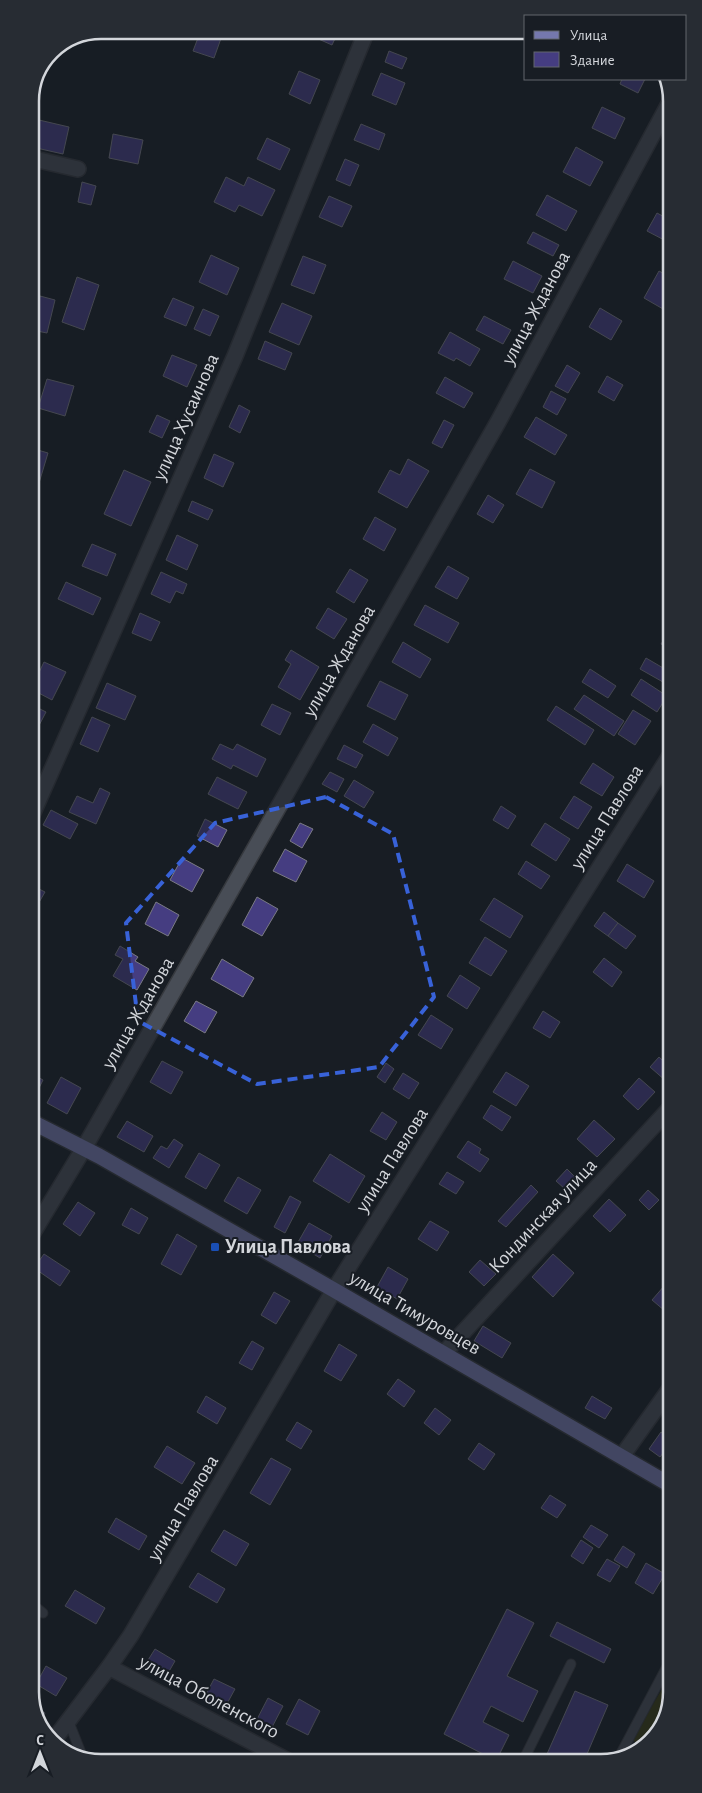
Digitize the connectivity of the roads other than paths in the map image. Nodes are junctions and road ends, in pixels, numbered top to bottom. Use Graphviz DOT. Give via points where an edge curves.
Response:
graph roads {
  1 [pos="362,39"];
  2 [pos="663,115"];
  3 [pos="39,160"];
  4 [pos="78,169"];
  5 [pos="663,765"];
  6 [pos="39,799"];
  7 [pos="663,1116"];
  8 [pos="39,1126"];
  9 [pos="84,1148"];
  10 [pos="39,1222"];
  11 [pos="334,1290"];
  12 [pos="444,1353"];
  13 [pos="663,1399"];
  14 [pos="622,1456"];
  15 [pos="663,1481"];
  16 [pos="39,1610"];
  17 [pos="43,1613"];
  18 [pos="571,1664"];
  19 [pos="109,1667"];
  20 [pos="663,1674"];
  21 [pos="68,1720"];
  22 [pos="62,1728"];
  23 [pos="623,1750"];
  24 [pos="80,1751"];
  25 [pos="275,1754"];
  26 [pos="526,1754"];
  1 -- 6 [label="street, улица Хусаинова" via="235,356"];
  2 -- 9 [label="street, улица Жданова" via="498,422"];
  3 -- 4 [label="street"];
  5 -- 11 [label="street, улица Павлова"];
  7 -- 12 [label="street, Кондинская улица"];
  8 -- 9 [label="main road, улица Тимуровцев"];
  9 -- 10 [label="street, улица Жданова"];
  9 -- 11 [label="main road, улица Тимуровцев"];
  11 -- 12 [label="main road, улица Тимуровцев"];
  11 -- 19 [label="street, улица Павлова"];
  12 -- 14 [label="main road, улица Тимуровцев"];
  13 -- 14 [label="street"];
  14 -- 15 [label="main road, улица Тимуровцев"];
  16 -- 17 [label="lane"];
  18 -- 26 [label="lane"];
  19 -- 21 [label="street, улица Павлова"];
  19 -- 25 [label="street, улица Оболенского"];
  20 -- 23 [label="lane"];
  21 -- 22 [label="street, улица Павлова"];
  21 -- 24 [label="lane"];
}
